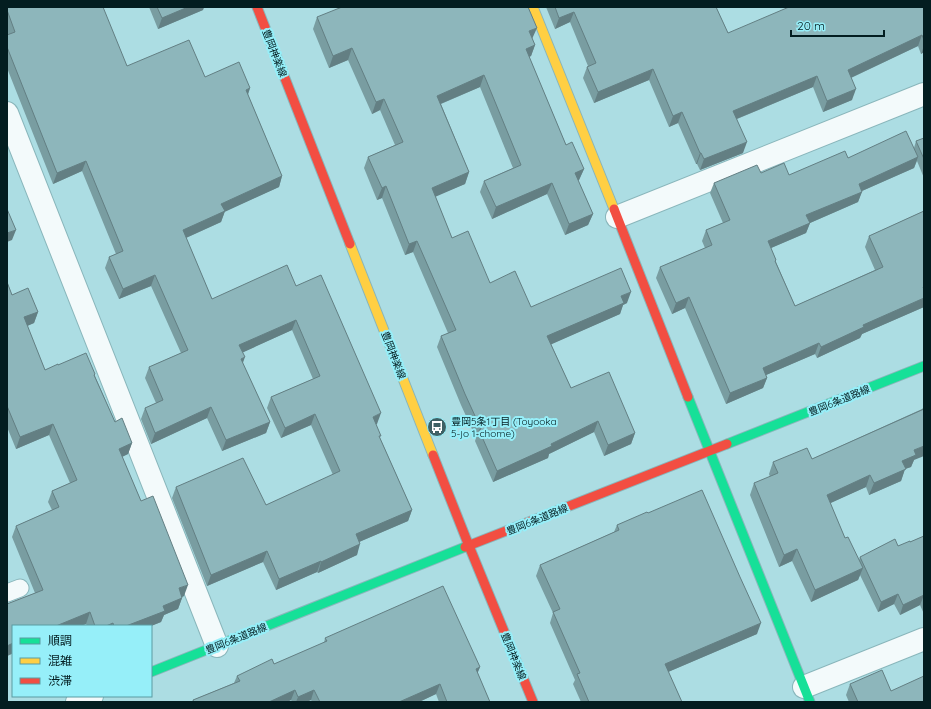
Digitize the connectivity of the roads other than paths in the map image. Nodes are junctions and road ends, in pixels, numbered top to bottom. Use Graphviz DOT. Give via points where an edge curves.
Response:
graph roads {
  1 [pos="257,7"];
  2 [pos="533,7"];
  3 [pos="924,94"];
  4 [pos="7,113"];
  5 [pos="617,217"];
  6 [pos="924,366"];
  7 [pos="709,451"];
  8 [pos="469,546"];
  9 [pos="924,639"];
  10 [pos="217,646"];
  11 [pos="152,672"];
  12 [pos="807,694"];
  13 [pos="90,697"];
  14 [pos="77,702"];
  15 [pos="533,702"];
  1 -- 8 [label="street, 豊岡神楽線"];
  2 -- 5 [label="street"];
  3 -- 5 [label="street"];
  4 -- 10 [label="street"];
  5 -- 7 [label="street"];
  6 -- 7 [label="street, 豊岡6条道路線"];
  7 -- 8 [label="street, 豊岡6条道路線"];
  7 -- 12 [label="street"];
  8 -- 10 [label="street, 豊岡6条道路線"];
  8 -- 15 [label="street, 豊岡神楽線"];
  9 -- 12 [label="street"];
  10 -- 11 [label="street, 豊岡6条道路線"];
  13 -- 14 [label="street"];
}
